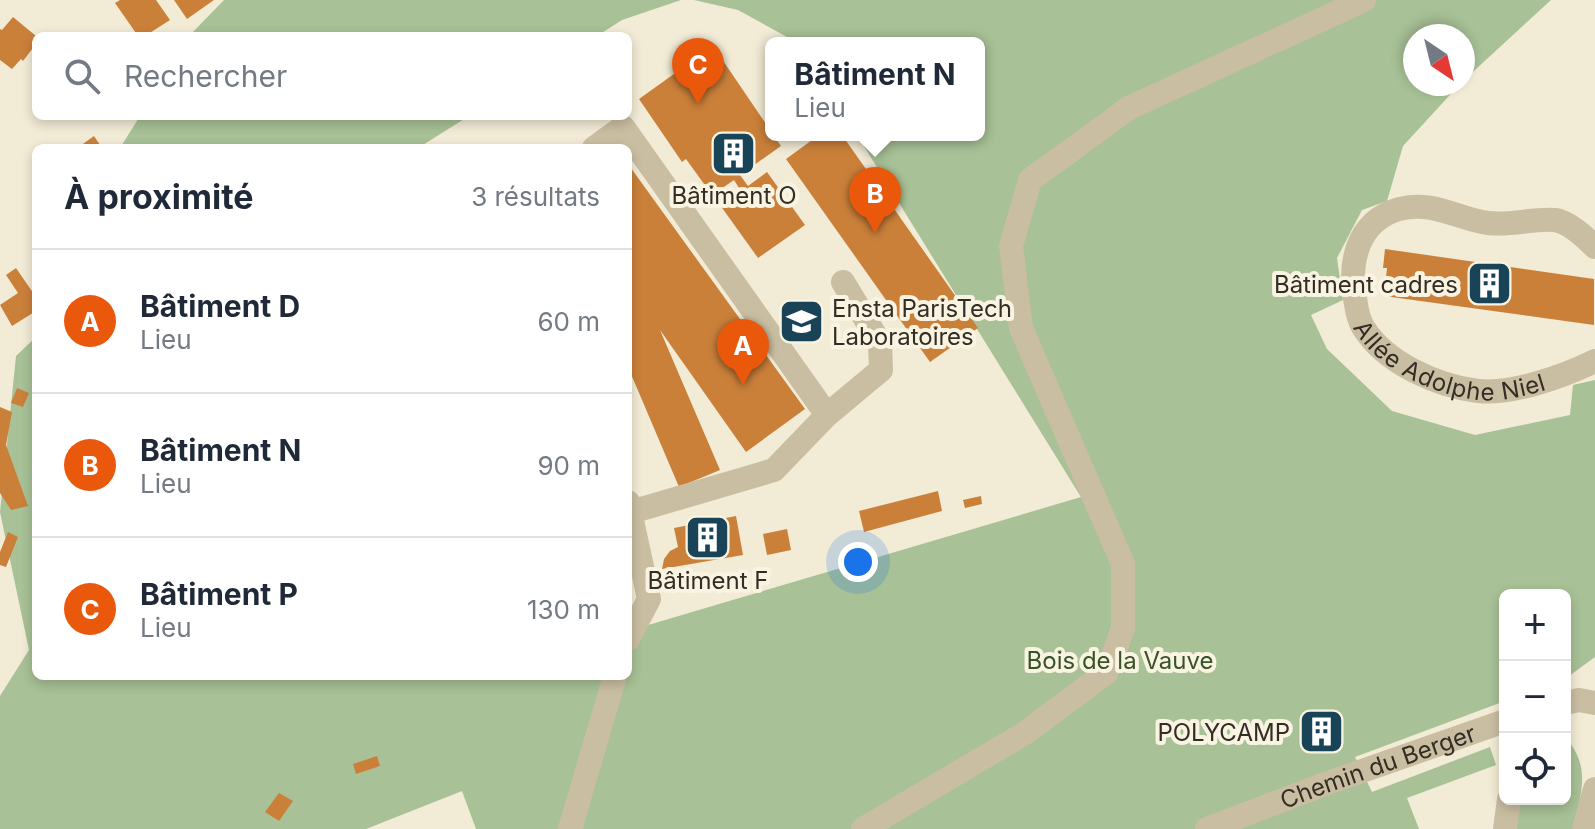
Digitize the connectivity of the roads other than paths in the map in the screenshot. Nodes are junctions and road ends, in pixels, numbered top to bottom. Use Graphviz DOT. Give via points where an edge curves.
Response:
graph roads {
  1 [pos="1364,0"];
  2 [pos="600,144"];
  3 [pos="1595,247"];
  4 [pos="843,282"];
  5 [pos="1595,361"];
  6 [pos="827,415"];
  7 [pos="632,506"];
  8 [pos="632,521"];
  9 [pos="632,631"];
  10 [pos="614,680"];
  11 [pos="1571,702"];
  12 [pos="1595,703"];
  13 [pos="1499,723"];
  14 [pos="1595,789"];
  15 [pos="1508,805"];
  16 [pos="570,829"];
  17 [pos="863,829"];
  18 [pos="1207,829"];
  19 [pos="1505,829"];
  20 [pos="1584,829"];
  1 -- 17 [label="street" via="1129,108 1030,180 1011,246 1021,328 1123,564 1123,628 1107,672 1025,733"];
  2 -- 6 [label="street" via="623,127"];
  3 -- 5 [label="street, Allée Adolphe Niel" via="1557,220 1509,225 1433,208 1400,209 1361,236 1352,272 1361,325 1419,373 1479,391 1508,390"];
  4 -- 6 [label="street" via="880,343 881,370"];
  6 -- 7 [label="street" via="774,470"];
  8 -- 9 [label="street" via="649,599"];
  10 -- 16 [label="street"];
  11 -- 12 [label="street"];
  13 -- 18 [label="street, Chemin du Berger"];
  14 -- 20 [label="street"];
  15 -- 19 [label="street"];
}
